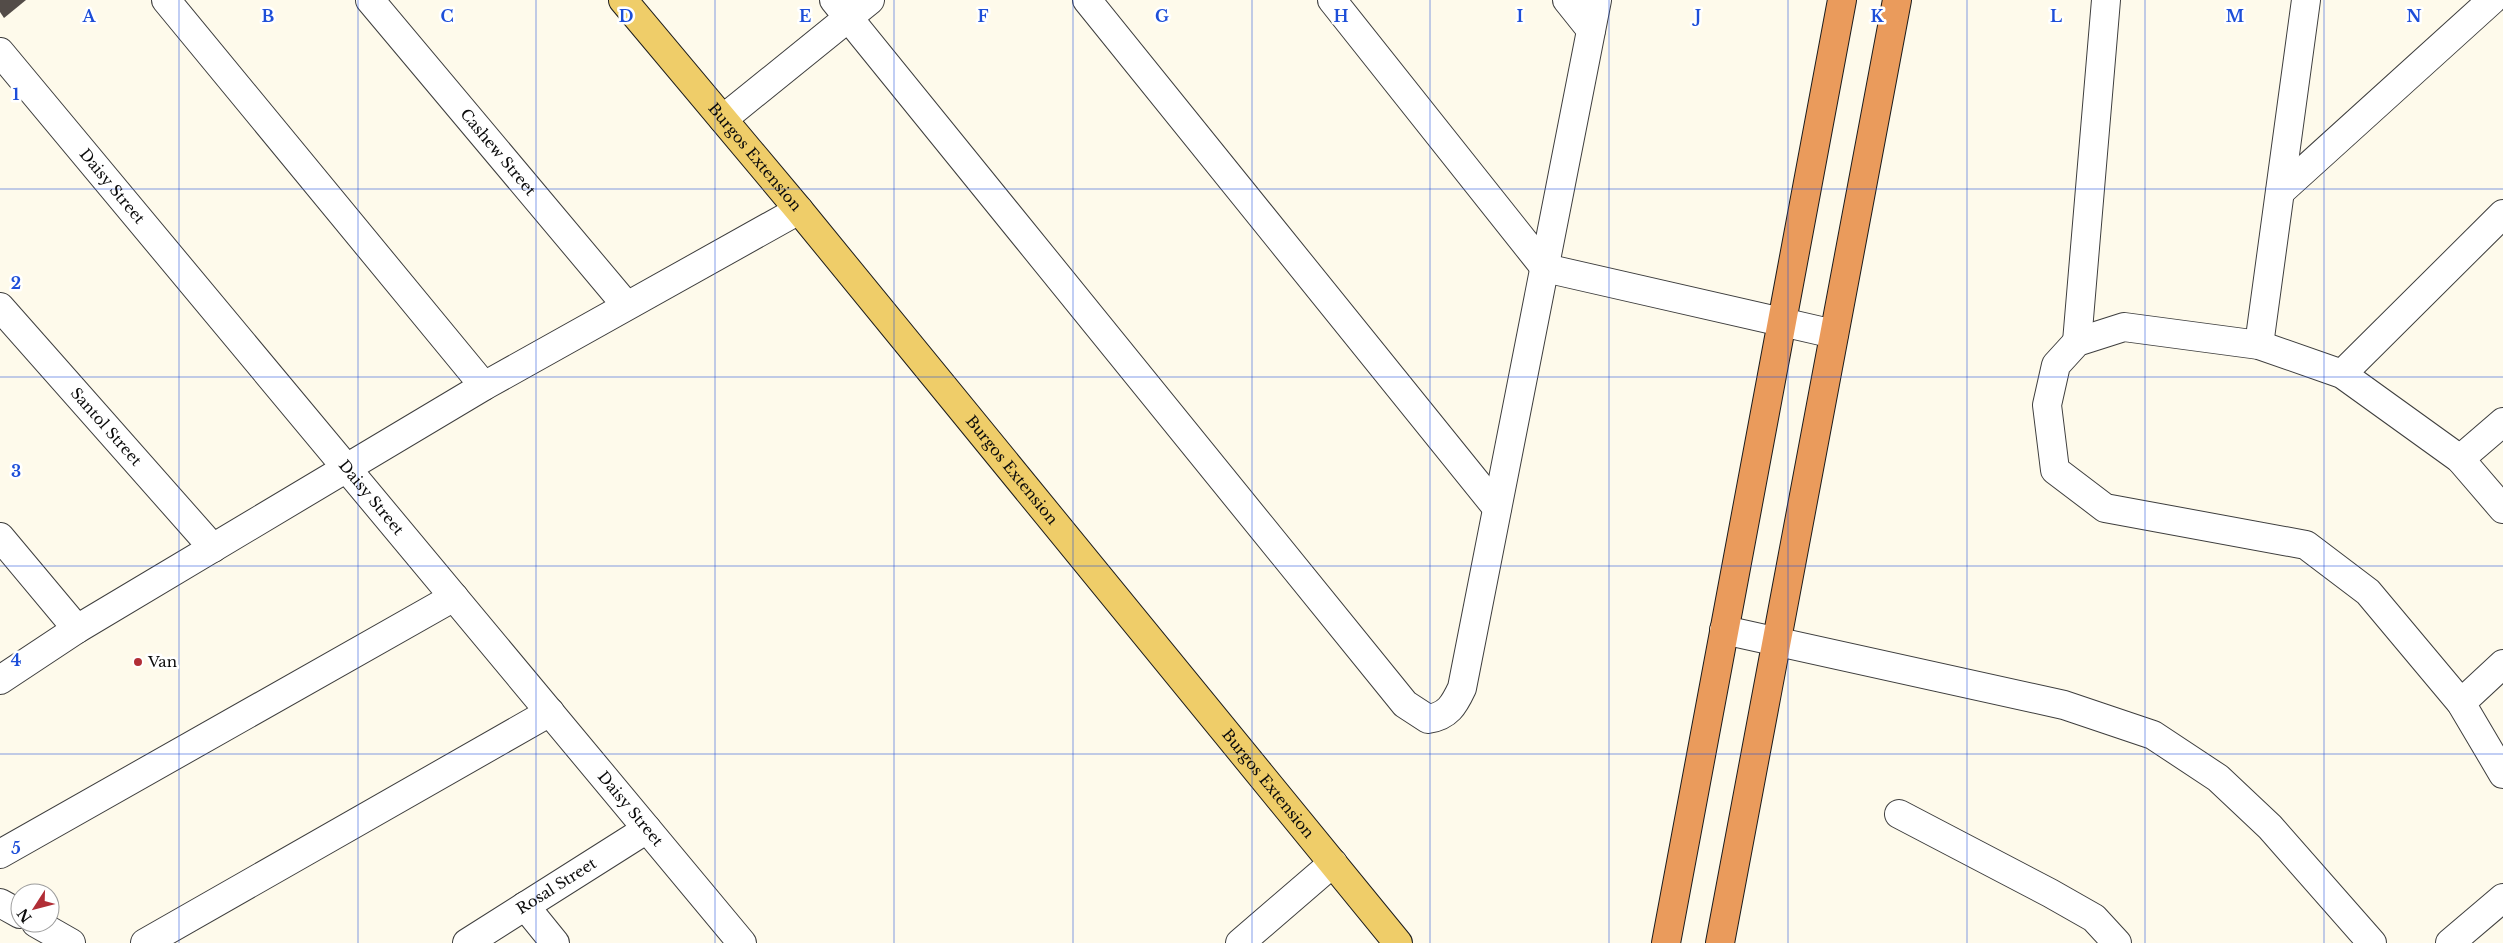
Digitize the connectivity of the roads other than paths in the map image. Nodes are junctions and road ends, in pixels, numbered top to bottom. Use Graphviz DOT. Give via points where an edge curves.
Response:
graph roads {
  1 [pos="166,0"];
  2 [pos="370,0"];
  3 [pos="623,0"];
  4 [pos="870,0"];
  5 [pos="1087,0"];
  6 [pos="1332,0"];
  7 [pos="1567,0"];
  8 [pos="1597,0"];
  9 [pos="1842,0"];
  10 [pos="1898,0"];
  11 [pos="2106,0"];
  12 [pos="2306,0"];
  13 [pos="2492,0"];
  14 [pos="841,9"];
  15 [pos="1591,30"];
  16 [pos="2,57"];
  17 [pos="723,119"];
  18 [pos="2280,192"];
  19 [pos="799,210"];
  20 [pos="2503,214"];
  21 [pos="1545,268"];
  22 [pos="626,305"];
  23 [pos="0,307"];
  24 [pos="1782,322"];
  25 [pos="1834,334"];
  26 [pos="2077,342"];
  27 [pos="2259,345"];
  28 [pos="2342,374"];
  29 [pos="484,386"];
  30 [pos="2503,422"];
  31 [pos="2460,459"];
  32 [pos="346,468"];
  33 [pos="1497,508"];
  34 [pos="2503,509"];
  35 [pos="0,537"];
  36 [pos="213,548"];
  37 [pos="454,597"];
  38 [pos="77,629"];
  39 [pos="1724,630"];
  40 [pos="1776,641"];
  41 [pos="2503,664"];
  42 [pos="0,680"];
  43 [pos="2461,703"];
  44 [pos="550,712"];
  45 [pos="2503,774"];
  46 [pos="1899,814"];
  47 [pos="647,829"];
  48 [pos="0,854"];
  49 [pos="1333,863"];
  50 [pos="2503,898"];
  51 [pos="525,906"];
  52 [pos="53,933"];
  53 [pos="70,943"];
  54 [pos="145,943"];
  55 [pos="467,943"];
  56 [pos="555,943"];
  57 [pos="742,943"];
  58 [pos="1240,943"];
  59 [pos="1398,943"];
  60 [pos="1666,943"];
  61 [pos="1720,943"];
  62 [pos="2117,943"];
  63 [pos="2372,943"];
  64 [pos="2450,943"];
  1 -- 29 [label="street"];
  2 -- 22 [label="street, Cashew Street"];
  3 -- 17 [label="main road, Burgos Extension"];
  4 -- 14 [label="street"];
  5 -- 33 [label="street"];
  6 -- 21 [label="street"];
  7 -- 15 [label="street"];
  8 -- 15 [label="street"];
  9 -- 24 [label="highway"];
  10 -- 25 [label="highway"];
  11 -- 26 [label="street"];
  12 -- 18 [label="street"];
  13 -- 18 [label="street"];
  14 -- 17 [label="street"];
  14 -- 33 [label="street" via="1405,704 1428,720 1449,711 1462,688"];
  15 -- 21 [label="street"];
  16 -- 32 [label="street, Daisy Street"];
  17 -- 19 [label="main road, Burgos Extension"];
  18 -- 27 [label="street"];
  19 -- 22 [label="street"];
  19 -- 49 [label="main road, Burgos Extension"];
  20 -- 28 [label="street"];
  21 -- 24 [label="street"];
  21 -- 33 [label="street"];
  22 -- 29 [label="street"];
  23 -- 36 [label="street, Santol Street"];
  24 -- 25 [label="street"];
  24 -- 39 [label="highway"];
  25 -- 40 [label="highway"];
  26 -- 27 [label="street" via="2124,327"];
  26 -- 43 [label="street" via="2056,365 2047,405 2055,470 2105,508 2306,545 2368,592"];
  27 -- 28 [label="street"];
  28 -- 31 [label="street"];
  29 -- 32 [label="street"];
  30 -- 31 [label="street"];
  31 -- 34 [label="street"];
  32 -- 36 [label="street"];
  32 -- 37 [label="street, Daisy Street"];
  35 -- 38 [label="street"];
  36 -- 38 [label="street"];
  37 -- 44 [label="street, Daisy Street"];
  37 -- 48 [label="street"];
  38 -- 42 [label="street"];
  39 -- 40 [label="street"];
  39 -- 60 [label="highway"];
  40 -- 61 [label="highway"];
  40 -- 63 [label="street" via="2064,705 2153,735 2218,778 2263,820"];
  41 -- 43 [label="street"];
  43 -- 45 [label="street"];
  44 -- 47 [label="street, Daisy Street"];
  44 -- 54 [label="street"];
  46 -- 62 [label="street" via="2094,918"];
  47 -- 51 [label="street, Rosal Street"];
  47 -- 57 [label="street, Daisy Street"];
  49 -- 58 [label="street"];
  49 -- 59 [label="main road, Burgos Extension"];
  50 -- 64 [label="street"];
  51 -- 55 [label="street, Rosal Street"];
  51 -- 56 [label="street"];
  52 -- 53 [label="street"];
}
